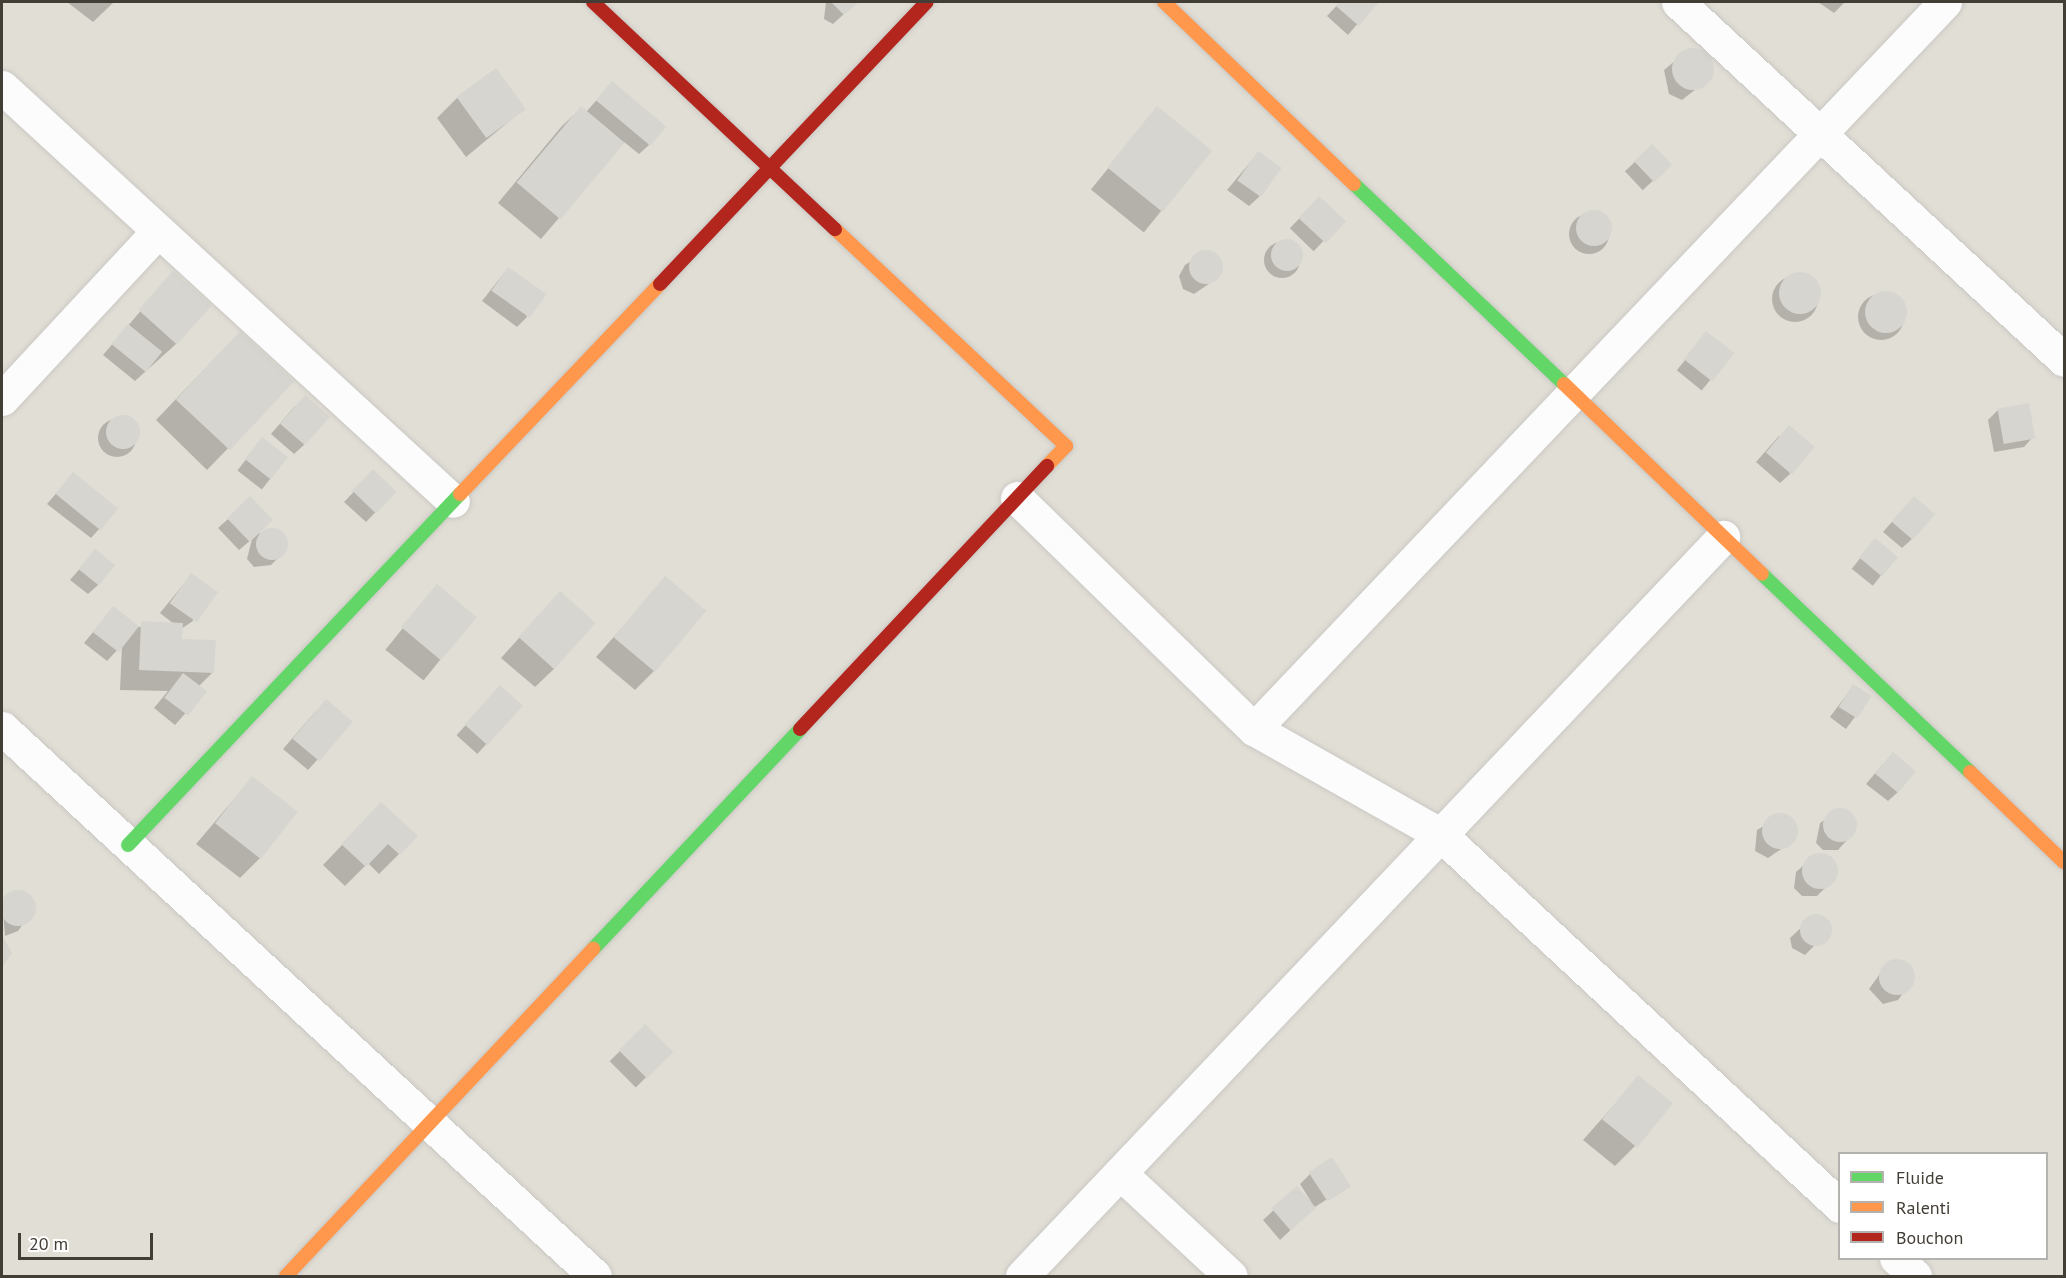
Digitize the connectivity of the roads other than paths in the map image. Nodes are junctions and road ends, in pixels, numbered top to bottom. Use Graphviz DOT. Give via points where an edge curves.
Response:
graph roads {
  1 [pos="593,2"];
  2 [pos="927,2"];
  3 [pos="1164,2"];
  4 [pos="1678,2"];
  5 [pos="1945,2"];
  6 [pos="2,87"];
  7 [pos="1820,133"];
  8 [pos="770,168"];
  9 [pos="158,231"];
  10 [pos="2064,360"];
  11 [pos="1574,393"];
  12 [pos="2,399"];
  13 [pos="1017,498"];
  14 [pos="453,501"];
  15 [pos="1723,537"];
  16 [pos="2,728"];
  17 [pos="1254,729"];
  18 [pos="1441,835"];
  19 [pos="128,845"];
  20 [pos="2064,862"];
  21 [pos="430,1124"];
  22 [pos="1120,1173"];
  23 [pos="1838,1205"];
  24 [pos="1898,1260"];
  25 [pos="286,1276"];
  26 [pos="595,1276"];
  27 [pos="1022,1276"];
  28 [pos="1231,1276"];
  29 [pos="1915,1276"];
  1 -- 8 [label="street"];
  2 -- 8 [label="street"];
  3 -- 11 [label="street"];
  4 -- 7 [label="street"];
  5 -- 7 [label="street"];
  6 -- 9 [label="street"];
  7 -- 10 [label="street"];
  7 -- 11 [label="street"];
  8 -- 13 [label="street" via="1066,446"];
  8 -- 14 [label="street"];
  9 -- 12 [label="street"];
  9 -- 14 [label="street"];
  11 -- 15 [label="street"];
  11 -- 17 [label="street"];
  13 -- 17 [label="street"];
  13 -- 21 [label="street"];
  14 -- 19 [label="street"];
  15 -- 18 [label="street"];
  15 -- 20 [label="street"];
  16 -- 19 [label="street"];
  17 -- 18 [label="street"];
  18 -- 22 [label="street"];
  18 -- 23 [label="street"];
  19 -- 21 [label="street"];
  21 -- 25 [label="street"];
  21 -- 26 [label="street"];
  22 -- 27 [label="street"];
  22 -- 28 [label="street"];
  24 -- 29 [label="street"];
}
